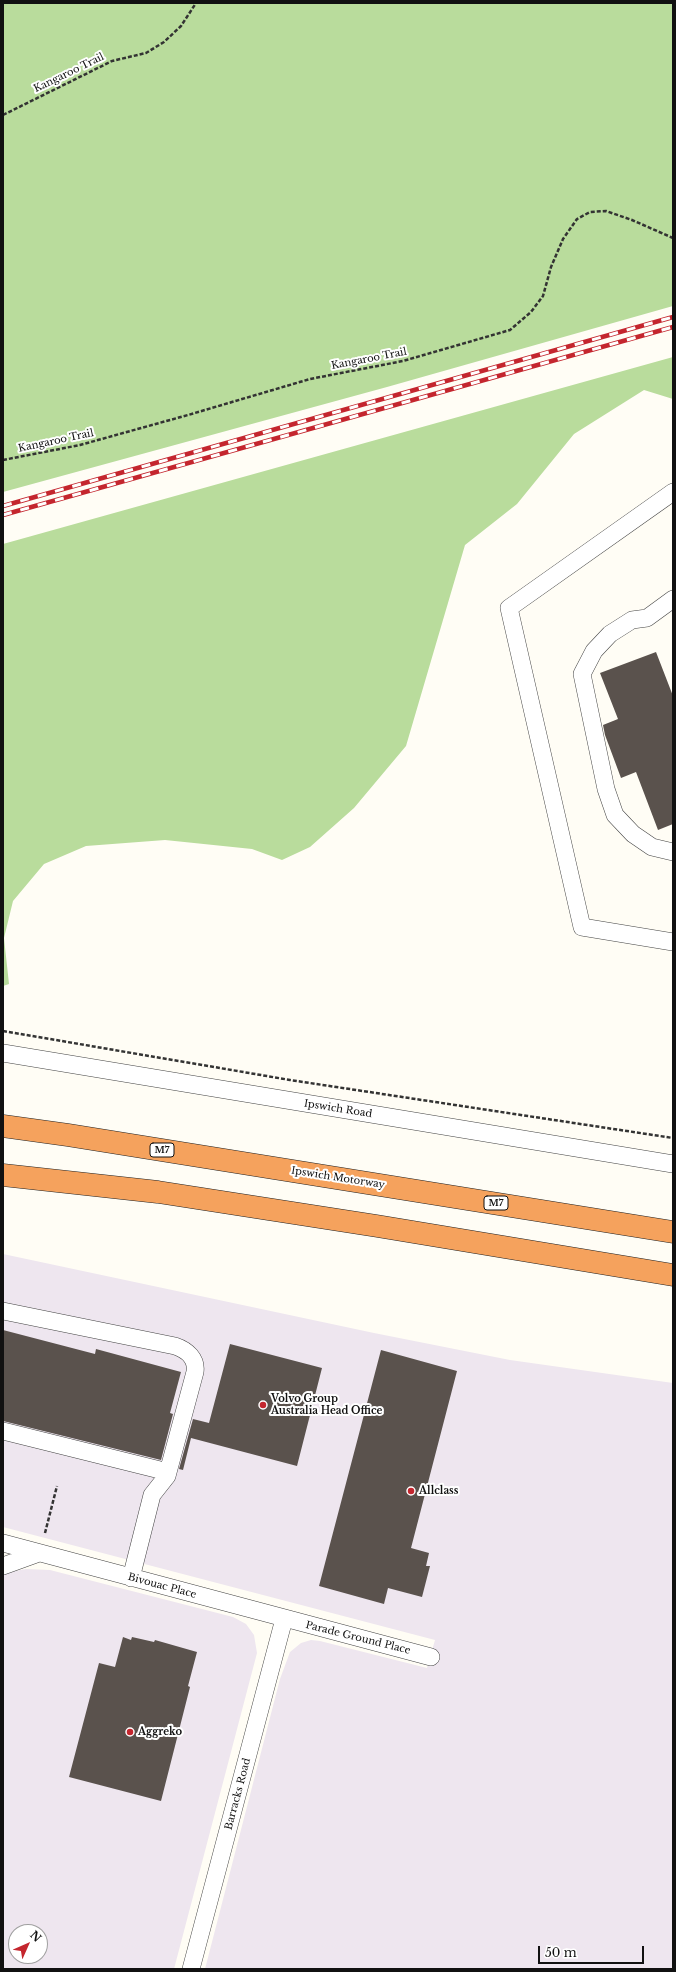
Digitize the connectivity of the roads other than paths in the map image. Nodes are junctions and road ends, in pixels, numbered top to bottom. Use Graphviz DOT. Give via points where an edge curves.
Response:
graph roads {
  1 [pos="673,492"];
  2 [pos="673,599"];
  3 [pos="673,852"];
  4 [pos="673,942"];
  5 [pos="3,1053"];
  6 [pos="3,1126"];
  7 [pos="673,1164"];
  8 [pos="3,1175"];
  9 [pos="673,1232"];
  10 [pos="673,1275"];
  11 [pos="3,1311"];
  12 [pos="3,1431"];
  13 [pos="168,1472"];
  14 [pos="3,1543"];
  15 [pos="39,1553"];
  16 [pos="3,1566"];
  17 [pos="131,1578"];
  18 [pos="284,1619"];
  19 [pos="431,1657"];
  20 [pos="191,1969"];
  1 -- 4 [label="street" via="509,608 582,927"];
  2 -- 3 [label="street" via="647,618 632,620 610,634 594,651 582,674 606,789 616,815 633,834 652,847"];
  5 -- 7 [label="street, Ipswich Road"];
  6 -- 9 [label="highway, Ipswich Motorway / M7"];
  8 -- 10 [label="highway" via="158,1192"];
  11 -- 13 [label="street" via="176,1346 189,1354 195,1362 195,1372"];
  12 -- 13 [label="street"];
  13 -- 17 [label="street" via="152,1498"];
  14 -- 15 [label="street, Bivouac Place"];
  15 -- 16 [label="street"];
  15 -- 17 [label="street, Bivouac Place"];
  17 -- 18 [label="street, Bivouac Place"];
  18 -- 19 [label="street, Parade Ground Place"];
  18 -- 20 [label="street, Barracks Road"];
}
